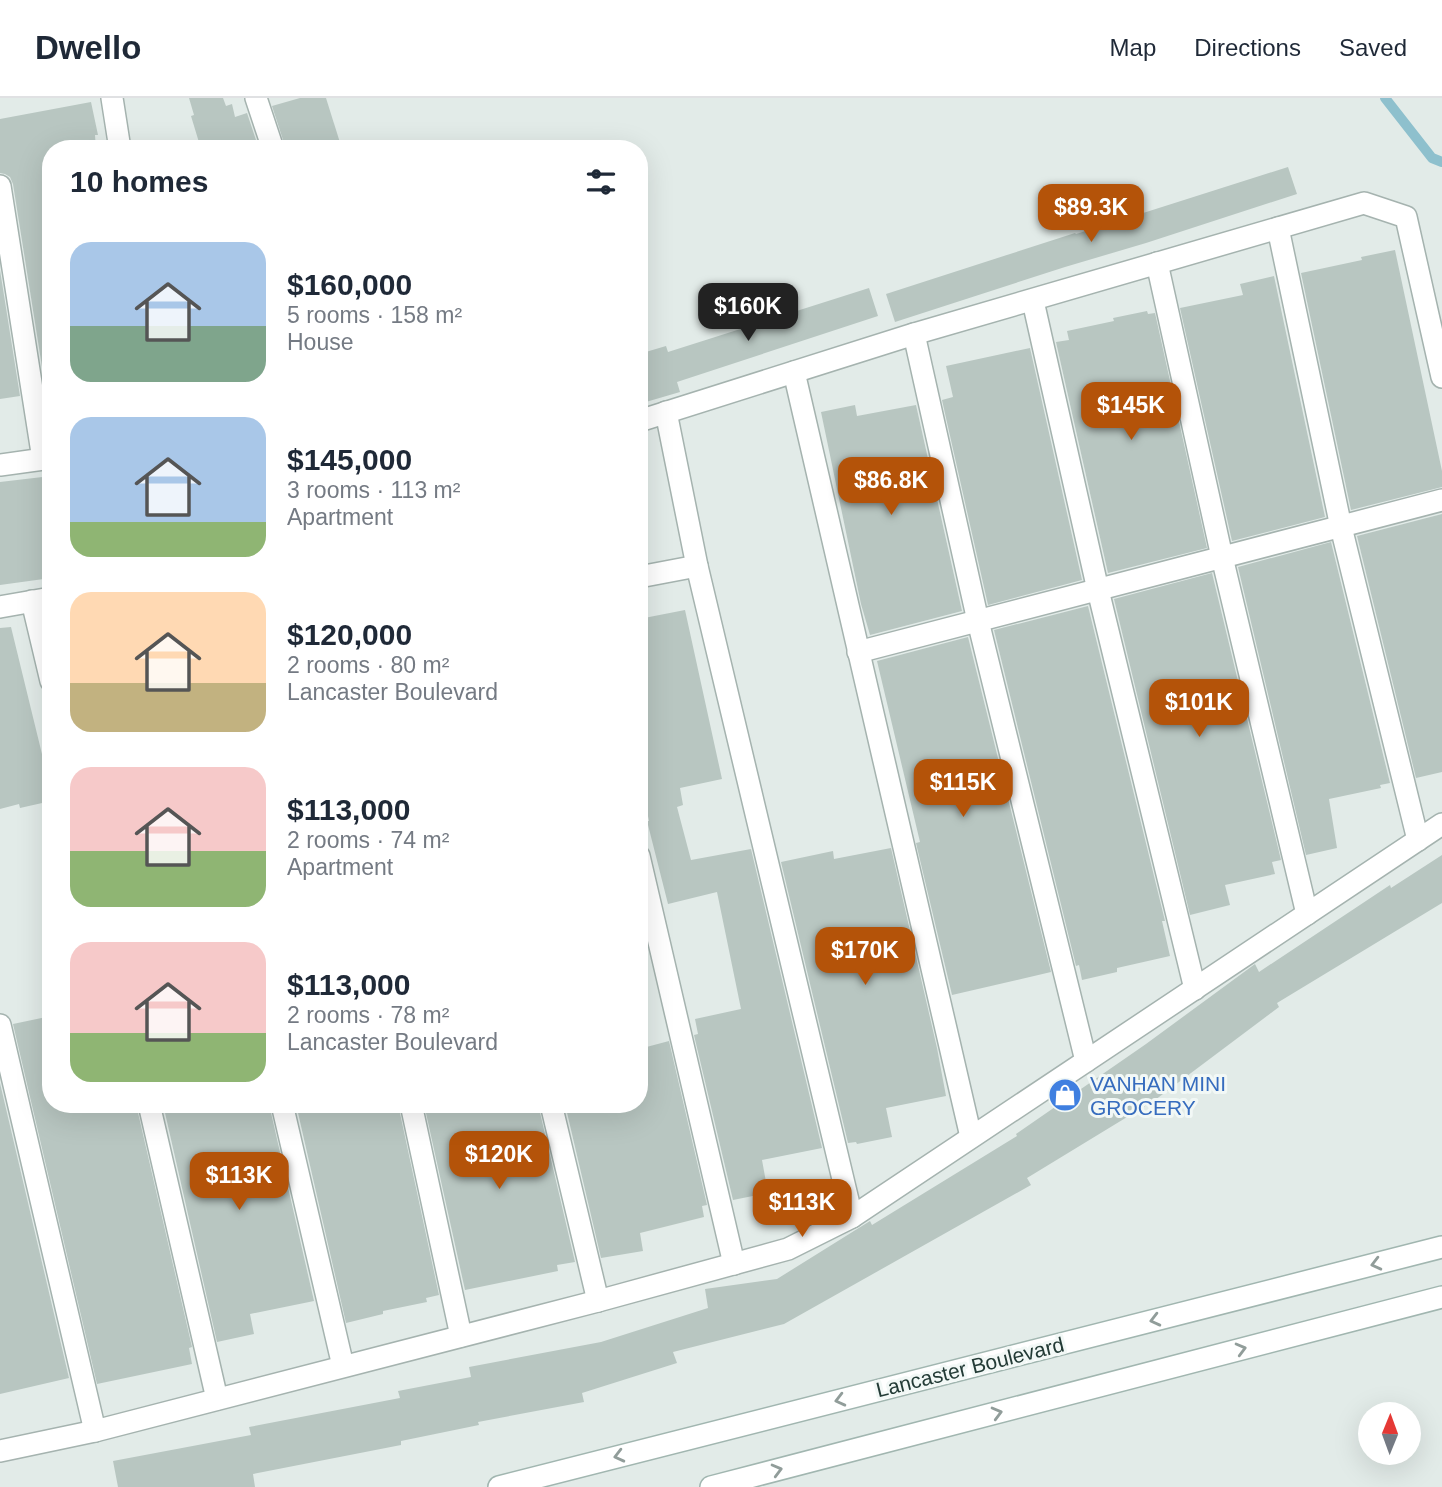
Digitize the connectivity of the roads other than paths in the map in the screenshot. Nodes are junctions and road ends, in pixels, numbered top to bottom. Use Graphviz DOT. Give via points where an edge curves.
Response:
graph roads {
  1 [pos="112,98"];
  2 [pos="256,98"];
  3 [pos="119,140"];
  4 [pos="270,140"];
  5 [pos="0,186"];
  6 [pos="1278,228"];
  7 [pos="1157,263"];
  8 [pos="1032,301"];
  9 [pos="914,334"];
  10 [pos="794,372"];
  11 [pos="1442,377"];
  12 [pos="666,412"];
  13 [pos="648,418"];
  14 [pos="42,429"];
  15 [pos="42,459"];
  16 [pos="0,465"];
  17 [pos="1442,500"];
  18 [pos="1341,527"];
  19 [pos="1222,557"];
  20 [pos="697,566"];
  21 [pos="648,576"];
  22 [pos="1098,590"];
  23 [pos="42,600"];
  24 [pos="0,607"];
  25 [pos="978,621"];
  26 [pos="858,652"];
  27 [pos="1442,824"];
  28 [pos="1418,840"];
  29 [pos="648,895"];
  30 [pos="1307,914"];
  31 [pos="1195,989"];
  32 [pos="0,1025"];
  33 [pos="1086,1061"];
  34 [pos="151,1113"];
  35 [pos="284,1113"];
  36 [pos="413,1113"];
  37 [pos="553,1113"];
  38 [pos="971,1137"];
  39 [pos="852,1217"];
  40 [pos="1442,1247"];
  41 [pos="734,1264"];
  42 [pos="1442,1297"];
  43 [pos="597,1301"];
  44 [pos="461,1336"];
  45 [pos="343,1366"];
  46 [pos="217,1399"];
  47 [pos="95,1431"];
  48 [pos="0,1451"];
  49 [pos="499,1487"];
  50 [pos="711,1487"];
  1 -- 3 [label="street"];
  2 -- 4 [label="street"];
  5 -- 14 [label="street"];
  6 -- 7 [label="street"];
  6 -- 11 [label="street" via="1364,203 1406,217"];
  6 -- 18 [label="street"];
  7 -- 8 [label="street"];
  7 -- 19 [label="street"];
  8 -- 9 [label="street"];
  8 -- 22 [label="street"];
  9 -- 10 [label="street"];
  9 -- 25 [label="street"];
  10 -- 12 [label="street"];
  10 -- 26 [label="street"];
  12 -- 13 [label="street"];
  12 -- 20 [label="street"];
  15 -- 16 [label="street"];
  17 -- 18 [label="street"];
  18 -- 19 [label="street"];
  18 -- 28 [label="street"];
  19 -- 22 [label="street"];
  19 -- 30 [label="street"];
  20 -- 21 [label="street"];
  20 -- 39 [label="street"];
  22 -- 25 [label="street"];
  22 -- 31 [label="street"];
  23 -- 24 [label="street"];
  25 -- 26 [label="street"];
  25 -- 33 [label="street"];
  26 -- 38 [label="street"];
  27 -- 28 [label="street"];
  28 -- 30 [label="street"];
  29 -- 41 [label="street"];
  30 -- 31 [label="street"];
  31 -- 33 [label="street"];
  32 -- 47 [label="street"];
  33 -- 38 [label="street"];
  34 -- 46 [label="street"];
  35 -- 45 [label="street"];
  36 -- 44 [label="street"];
  37 -- 43 [label="street"];
  38 -- 39 [label="street"];
  39 -- 41 [label="street" via="788,1249"];
  40 -- 49 [label="street, Lancaster Boulevard, one-way"];
  41 -- 43 [label="street"];
  50 -- 42 [label="street, one-way"];
  43 -- 44 [label="street"];
  44 -- 45 [label="street"];
  45 -- 46 [label="street"];
  46 -- 47 [label="street"];
  47 -- 48 [label="street"];
}
